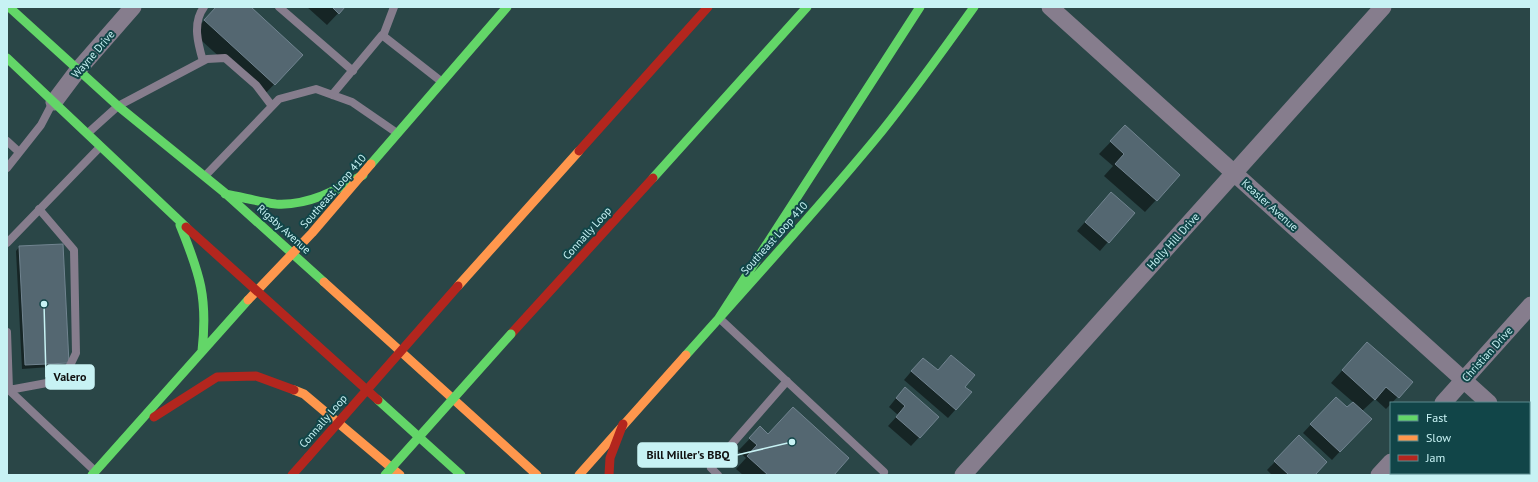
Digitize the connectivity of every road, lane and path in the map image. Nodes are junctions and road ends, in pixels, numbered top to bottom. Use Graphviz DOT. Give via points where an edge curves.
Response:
graph roads {
  1 [pos="9,7"];
  2 [pos="133,7"];
  3 [pos="204,7"];
  4 [pos="279,7"];
  5 [pos="394,7"];
  6 [pos="507,7"];
  7 [pos="708,7"];
  8 [pos="808,7"];
  9 [pos="920,7"];
  10 [pos="974,7"];
  11 [pos="1050,7"];
  12 [pos="1383,7"];
  13 [pos="383,36"];
  14 [pos="7,58"];
  15 [pos="203,61"];
  16 [pos="78,70"];
  17 [pos="352,71"];
  18 [pos="442,82"];
  19 [pos="332,94"];
  20 [pos="54,102"];
  21 [pos="118,106"];
  22 [pos="272,106"];
  23 [pos="87,134"];
  24 [pos="398,134"];
  25 [pos="7,141"];
  26 [pos="100,146"];
  27 [pos="20,152"];
  28 [pos="7,168"];
  29 [pos="1234,173"];
  30 [pos="363,175"];
  31 [pos="205,177"];
  32 [pos="225,194"];
  33 [pos="39,209"];
  34 [pos="178,220"];
  35 [pos="7,243"];
  36 [pos="293,254"];
  37 [pos="257,290"];
  38 [pos="1531,305"];
  39 [pos="719,318"];
  40 [pos="7,332"];
  41 [pos="202,351"];
  42 [pos="1464,380"];
  43 [pos="787,381"];
  44 [pos="9,390"];
  45 [pos="1444,402"];
  46 [pos="1488,402"];
  47 [pos="623,424"];
  48 [pos="134,430"];
  49 [pos="1390,463"];
  50 [pos="93,473"];
  51 [pos="884,474"];
  52 [pos="292,475"];
  53 [pos="385,475"];
  54 [pos="400,475"];
  55 [pos="461,475"];
  56 [pos="537,475"];
  57 [pos="579,475"];
  58 [pos="609,475"];
  59 [pos="718,475"];
  60 [pos="963,475"];
  61 [pos="1379,475"];
  1 -- 16 [label="main road, Rigsby Avenue"];
  2 -- 16 [label="street, Wayne Drive"];
  3 -- 15 [label="lane" via="196,35"];
  4 -- 17 [label="lane"];
  5 -- 13 [label="lane"];
  6 -- 18 [label="main road, Southeast Loop 410"];
  7 -- 52 [label="main road, Connally Loop, bridge"];
  8 -- 53 [label="main road, Connally Loop, bridge"];
  9 -- 39 [label="main road"];
  10 -- 39 [label="main road, Southeast Loop 410" via="944,52 854,166"];
  11 -- 29 [label="street, Keasler Avenue"];
  12 -- 29 [label="street, Holly Hill Drive"];
  13 -- 17 [label="lane"];
  13 -- 18 [label="lane"];
  14 -- 20 [label="main road"];
  15 -- 21 [label="lane"];
  15 -- 22 [label="lane" via="225,58 256,85"];
  16 -- 20 [label="street, Wayne Drive"];
  16 -- 21 [label="main road, Rigsby Avenue"];
  17 -- 19 [label="lane"];
  18 -- 24 [label="main road, Southeast Loop 410"];
  19 -- 22 [label="lane" via="316,88 279,99"];
  19 -- 24 [label="lane" via="352,102"];
  20 -- 23 [label="main road"];
  20 -- 27 [label="lane" via="41,125"];
  21 -- 23 [label="lane"];
  21 -- 31 [label="main road, Rigsby Avenue"];
  22 -- 31 [label="lane"];
  23 -- 26 [label="main road"];
  24 -- 30 [label="main road, Southeast Loop 410"];
  25 -- 27 [label="lane"];
  26 -- 33 [label="lane"];
  26 -- 34 [label="main road"];
  27 -- 28 [label="lane"];
  29 -- 42 [label="street, Keasler Avenue"];
  29 -- 60 [label="street, Holly Hill Drive"];
  30 -- 32 [label="main road" via="328,194 306,201 282,204"];
  30 -- 36 [label="main road, Southeast Loop 410"];
  31 -- 32 [label="main road, Rigsby Avenue"];
  32 -- 36 [label="main road, Rigsby Avenue"];
  33 -- 35 [label="lane"];
  33 -- 44 [label="lane" via="74,250 76,353 63,380"];
  34 -- 37 [label="main road"];
  34 -- 41 [label="main road" via="202,288 205,320"];
  36 -- 37 [label="main road, Southeast Loop 410"];
  36 -- 56 [label="main road, Rigsby Avenue"];
  37 -- 41 [label="main road, Southeast Loop 410"];
  37 -- 55 [label="main road"];
  38 -- 42 [label="street, Christian Drive"];
  39 -- 43 [label="lane"];
  39 -- 47 [label="main road, Southeast Loop 410"];
  40 -- 44 [label="lane"];
  41 -- 48 [label="main road, Southeast Loop 410"];
  42 -- 45 [label="street, Christian Drive"];
  42 -- 46 [label="street, Keasler Avenue"];
  43 -- 51 [label="lane"];
  43 -- 59 [label="lane" via="711,468"];
  44 -- 50 [label="lane"];
  47 -- 57 [label="main road, Southeast Loop 410"];
  47 -- 58 [label="main road" via="610,458"];
  48 -- 50 [label="main road, Southeast Loop 410"];
  48 -- 54 [label="main road" via="217,377 256,376 304,394"];
  49 -- 61 [label="street"];
}
